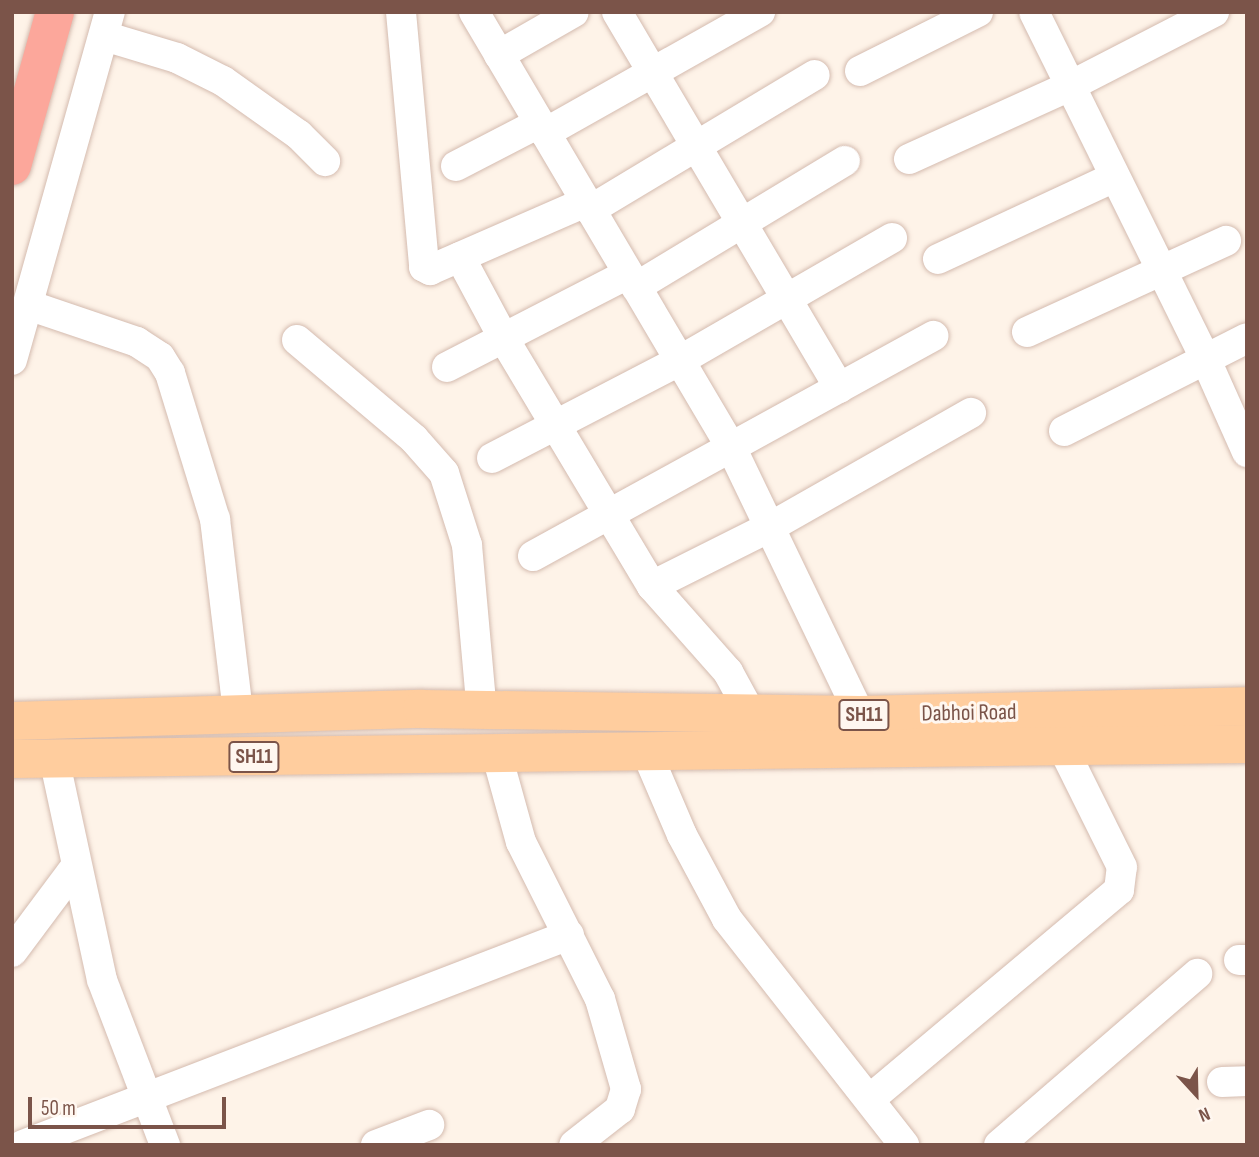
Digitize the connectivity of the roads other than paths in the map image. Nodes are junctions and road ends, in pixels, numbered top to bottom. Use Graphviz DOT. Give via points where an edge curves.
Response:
graph roads {
  1 [pos="55,12"];
  2 [pos="401,12"];
  3 [pos="474,12"];
  4 [pos="574,12"];
  5 [pos="617,12"];
  6 [pos="760,12"];
  7 [pos="978,12"];
  8 [pos="1034,12"];
  9 [pos="1214,12"];
  10 [pos="107,24"];
  11 [pos="499,55"];
  12 [pos="655,71"];
  13 [pos="860,71"];
  14 [pos="815,75"];
  15 [pos="1070,86"];
  16 [pos="542,128"];
  17 [pos="699,145"];
  18 [pos="909,159"];
  19 [pos="325,161"];
  20 [pos="845,161"];
  21 [pos="12,166"];
  22 [pos="456,166"];
  23 [pos="1115,177"];
  24 [pos="588,206"];
  25 [pos="742,223"];
  26 [pos="892,238"];
  27 [pos="1226,241"];
  28 [pos="460,257"];
  29 [pos="938,259"];
  30 [pos="1162,271"];
  31 [pos="632,281"];
  32 [pos="787,299"];
  33 [pos="28,305"];
  34 [pos="1027,332"];
  35 [pos="934,336"];
  36 [pos="1247,338"];
  37 [pos="504,339"];
  38 [pos="297,340"];
  39 [pos="12,360"];
  40 [pos="1206,360"];
  41 [pos="680,361"];
  42 [pos="447,367"];
  43 [pos="839,388"];
  44 [pos="971,412"];
  45 [pos="557,427"];
  46 [pos="1063,431"];
  47 [pos="731,447"];
  48 [pos="1247,452"];
  49 [pos="492,458"];
  50 [pos="609,516"];
  51 [pos="772,526"];
  52 [pos="533,556"];
  53 [pos="652,586"];
  54 [pos="1247,706"];
  55 [pos="239,711"];
  56 [pos="482,712"];
  57 [pos="751,714"];
  58 [pos="18,717"];
  59 [pos="868,732"];
  60 [pos="1247,744"];
  61 [pos="1062,746"];
  62 [pos="646,751"];
  63 [pos="496,752"];
  64 [pos="54,758"];
  65 [pos="12,759"];
  66 [pos="76,866"];
  67 [pos="569,935"];
  68 [pos="12,952"];
  69 [pos="1197,974"];
  70 [pos="147,1096"];
  71 [pos="870,1099"];
  72 [pos="429,1125"];
  73 [pos="23,1145"];
  74 [pos="165,1145"];
  75 [pos="376,1145"];
  76 [pos="574,1145"];
  77 [pos="904,1145"];
  78 [pos="999,1145"];
  1 -- 21 [label="highway"];
  2 -- 28 [label="street" via="421,260 430,270"];
  3 -- 11 [label="street"];
  4 -- 11 [label="street"];
  5 -- 12 [label="street"];
  6 -- 12 [label="street"];
  7 -- 13 [label="street"];
  8 -- 15 [label="street"];
  9 -- 15 [label="street"];
  10 -- 19 [label="street" via="223,81 299,135"];
  10 -- 33 [label="street"];
  11 -- 16 [label="street"];
  12 -- 16 [label="street"];
  12 -- 17 [label="street"];
  14 -- 17 [label="street"];
  15 -- 18 [label="street"];
  15 -- 23 [label="street"];
  16 -- 22 [label="street"];
  16 -- 24 [label="street"];
  17 -- 24 [label="street"];
  17 -- 25 [label="street"];
  20 -- 25 [label="street"];
  23 -- 29 [label="street"];
  23 -- 30 [label="street"];
  24 -- 28 [label="street"];
  24 -- 31 [label="street"];
  25 -- 31 [label="street"];
  25 -- 32 [label="street"];
  26 -- 32 [label="street"];
  27 -- 30 [label="street"];
  28 -- 37 [label="street"];
  30 -- 34 [label="street"];
  30 -- 40 [label="street"];
  31 -- 37 [label="street"];
  31 -- 41 [label="street"];
  32 -- 41 [label="street"];
  32 -- 43 [label="street"];
  33 -- 39 [label="street"];
  33 -- 55 [label="street" via="137,342 160,357 170,373 215,519"];
  35 -- 43 [label="street"];
  36 -- 40 [label="street"];
  37 -- 42 [label="street"];
  37 -- 45 [label="street"];
  38 -- 56 [label="street" via="414,439 444,473 467,545"];
  40 -- 46 [label="street"];
  40 -- 48 [label="street"];
  41 -- 45 [label="street"];
  41 -- 47 [label="street"];
  43 -- 47 [label="street"];
  44 -- 51 [label="street"];
  45 -- 49 [label="street"];
  45 -- 50 [label="street"];
  47 -- 50 [label="street"];
  47 -- 51 [label="street"];
  50 -- 52 [label="street"];
  50 -- 53 [label="street"];
  51 -- 53 [label="street"];
  51 -- 59 [label="street"];
  53 -- 57 [label="street" via="728,672"];
  54 -- 59 [label="main road, Dabhoi Road / SH11"];
  55 -- 56 [label="main road, SH11"];
  55 -- 58 [label="main road, SH11"];
  56 -- 57 [label="main road, Dabhoi Road / SH11"];
  57 -- 59 [label="main road, Dabhoi Road / SH11"];
  59 -- 61 [label="main road, Dabhoi Road / SH11"];
  59 -- 62 [label="main road, Dabhoi Road / SH11"];
  60 -- 61 [label="main road, Dabhoi Road / SH11"];
  61 -- 71 [label="street" via="1122,867 1119,890"];
  62 -- 63 [label="main road, Dabhoi Road / SH11"];
  62 -- 71 [label="street" via="681,835 727,919"];
  63 -- 64 [label="main road, SH11"];
  63 -- 67 [label="street" via="521,842"];
  64 -- 65 [label="main road, SH11"];
  64 -- 66 [label="street"];
  66 -- 68 [label="street"];
  66 -- 70 [label="street" via="102,980"];
  67 -- 70 [label="street"];
  67 -- 76 [label="street" via="600,999 626,1089 620,1109"];
  69 -- 78 [label="street"];
  70 -- 73 [label="street"];
  70 -- 74 [label="street"];
  71 -- 77 [label="street"];
  72 -- 75 [label="street"];
}
